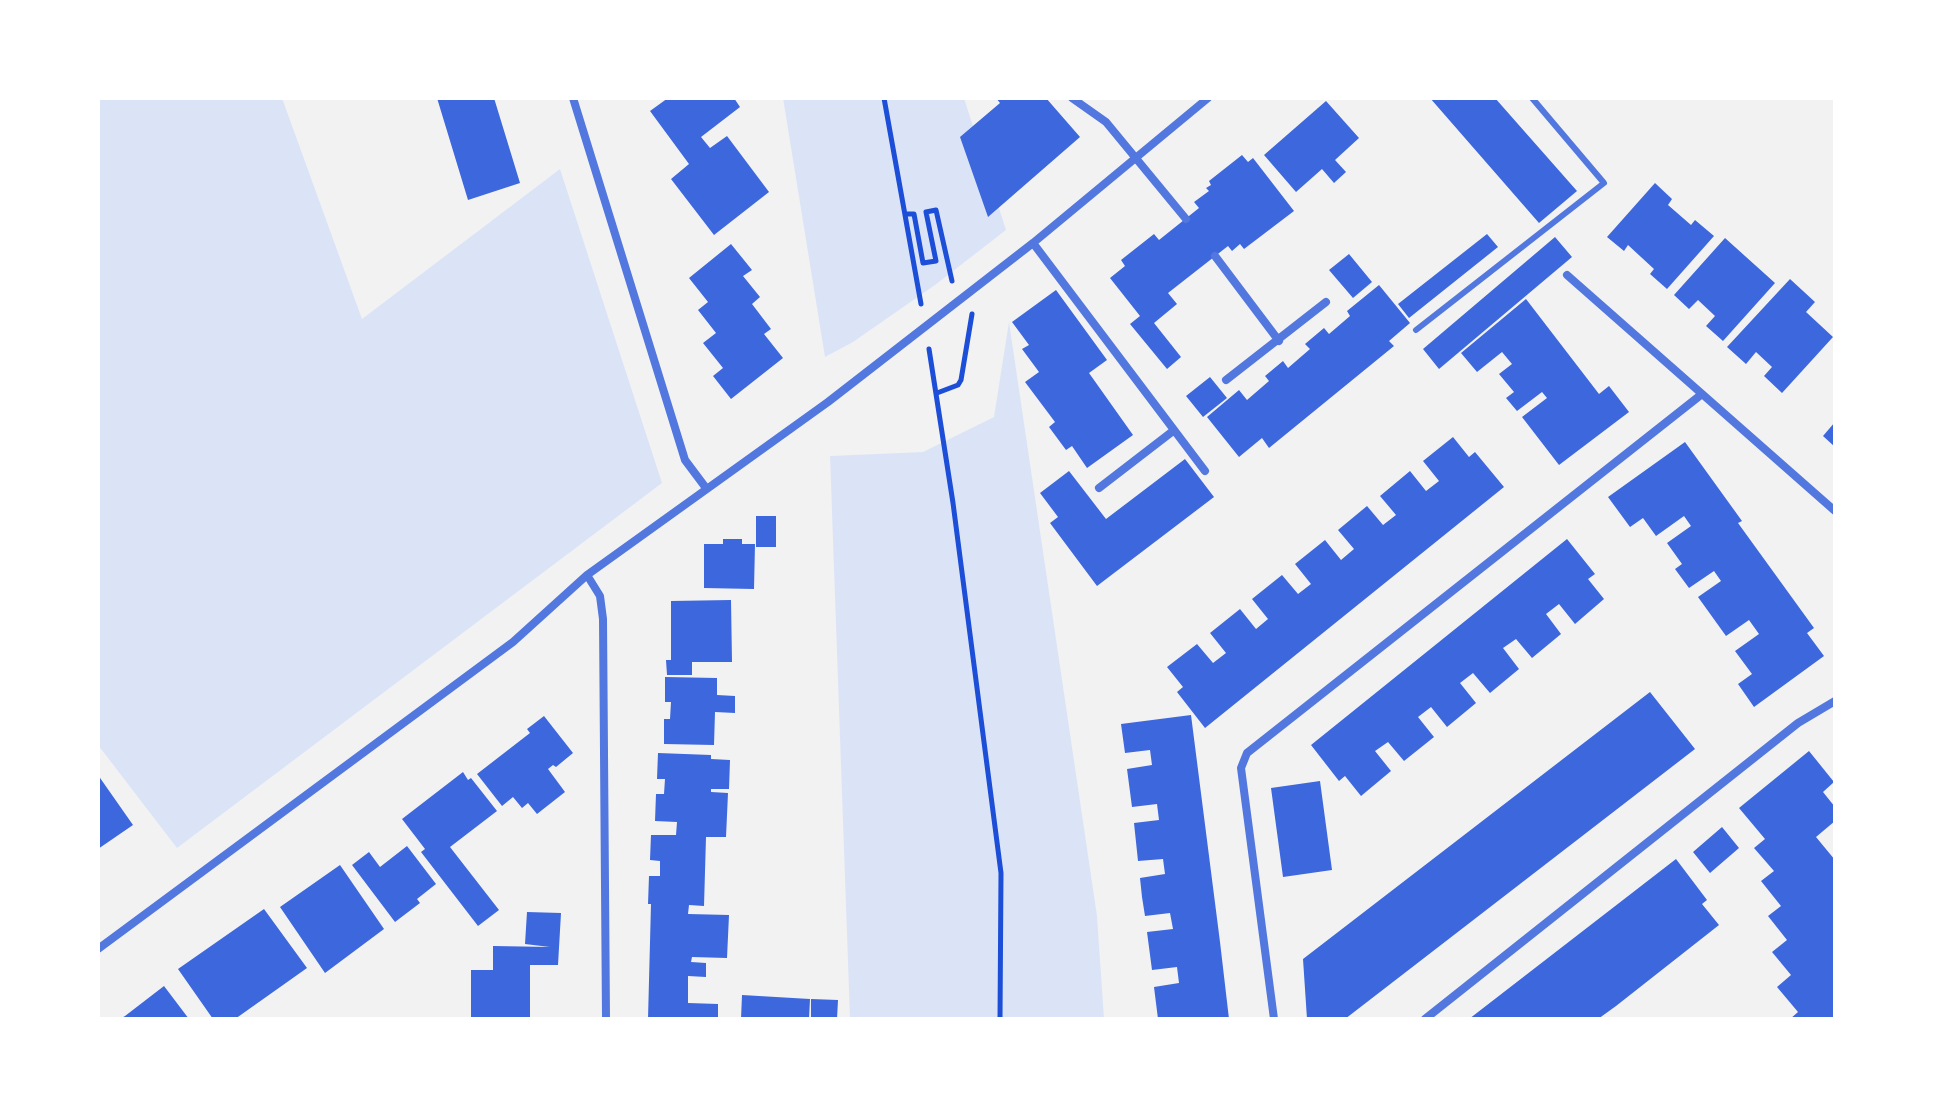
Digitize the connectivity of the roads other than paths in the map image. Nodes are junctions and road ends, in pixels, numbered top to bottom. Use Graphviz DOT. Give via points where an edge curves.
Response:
graph roads {
  1 [pos="573,98"];
  2 [pos="1072,98"];
  3 [pos="1208,98"];
  4 [pos="1532,98"];
  5 [pos="1135,157"];
  6 [pos="1186,219"];
  7 [pos="1033,243"];
  8 [pos="1215,256"];
  9 [pos="1567,275"];
  10 [pos="1326,302"];
  11 [pos="1416,330"];
  12 [pos="1279,341"];
  13 [pos="1226,380"];
  14 [pos="1702,394"];
  15 [pos="1173,431"];
  16 [pos="1205,471"];
  17 [pos="706,488"];
  18 [pos="1099,488"];
  19 [pos="1835,511"];
  20 [pos="587,575"];
  21 [pos="1835,701"];
  22 [pos="98,949"];
  23 [pos="606,1019"];
  24 [pos="1274,1019"];
  25 [pos="1425,1019"];
  1 -- 17 [label="street" via="685,460"];
  2 -- 5 [label="street" via="1106,122"];
  3 -- 5 [label="street"];
  4 -- 11 [label="lane" via="1604,183"];
  5 -- 6 [label="street"];
  5 -- 7 [label="street"];
  7 -- 15 [label="street"];
  7 -- 17 [label="street" via="828,402"];
  8 -- 12 [label="street"];
  9 -- 14 [label="street"];
  10 -- 12 [label="street"];
  12 -- 13 [label="street"];
  14 -- 19 [label="street"];
  14 -- 24 [label="street" via="1247,753 1241,768"];
  15 -- 16 [label="street"];
  15 -- 18 [label="street"];
  17 -- 20 [label="street"];
  20 -- 22 [label="street" via="513,642"];
  20 -- 23 [label="street" via="600,596 603,619"];
  21 -- 25 [label="street" via="1798,723"];
}
